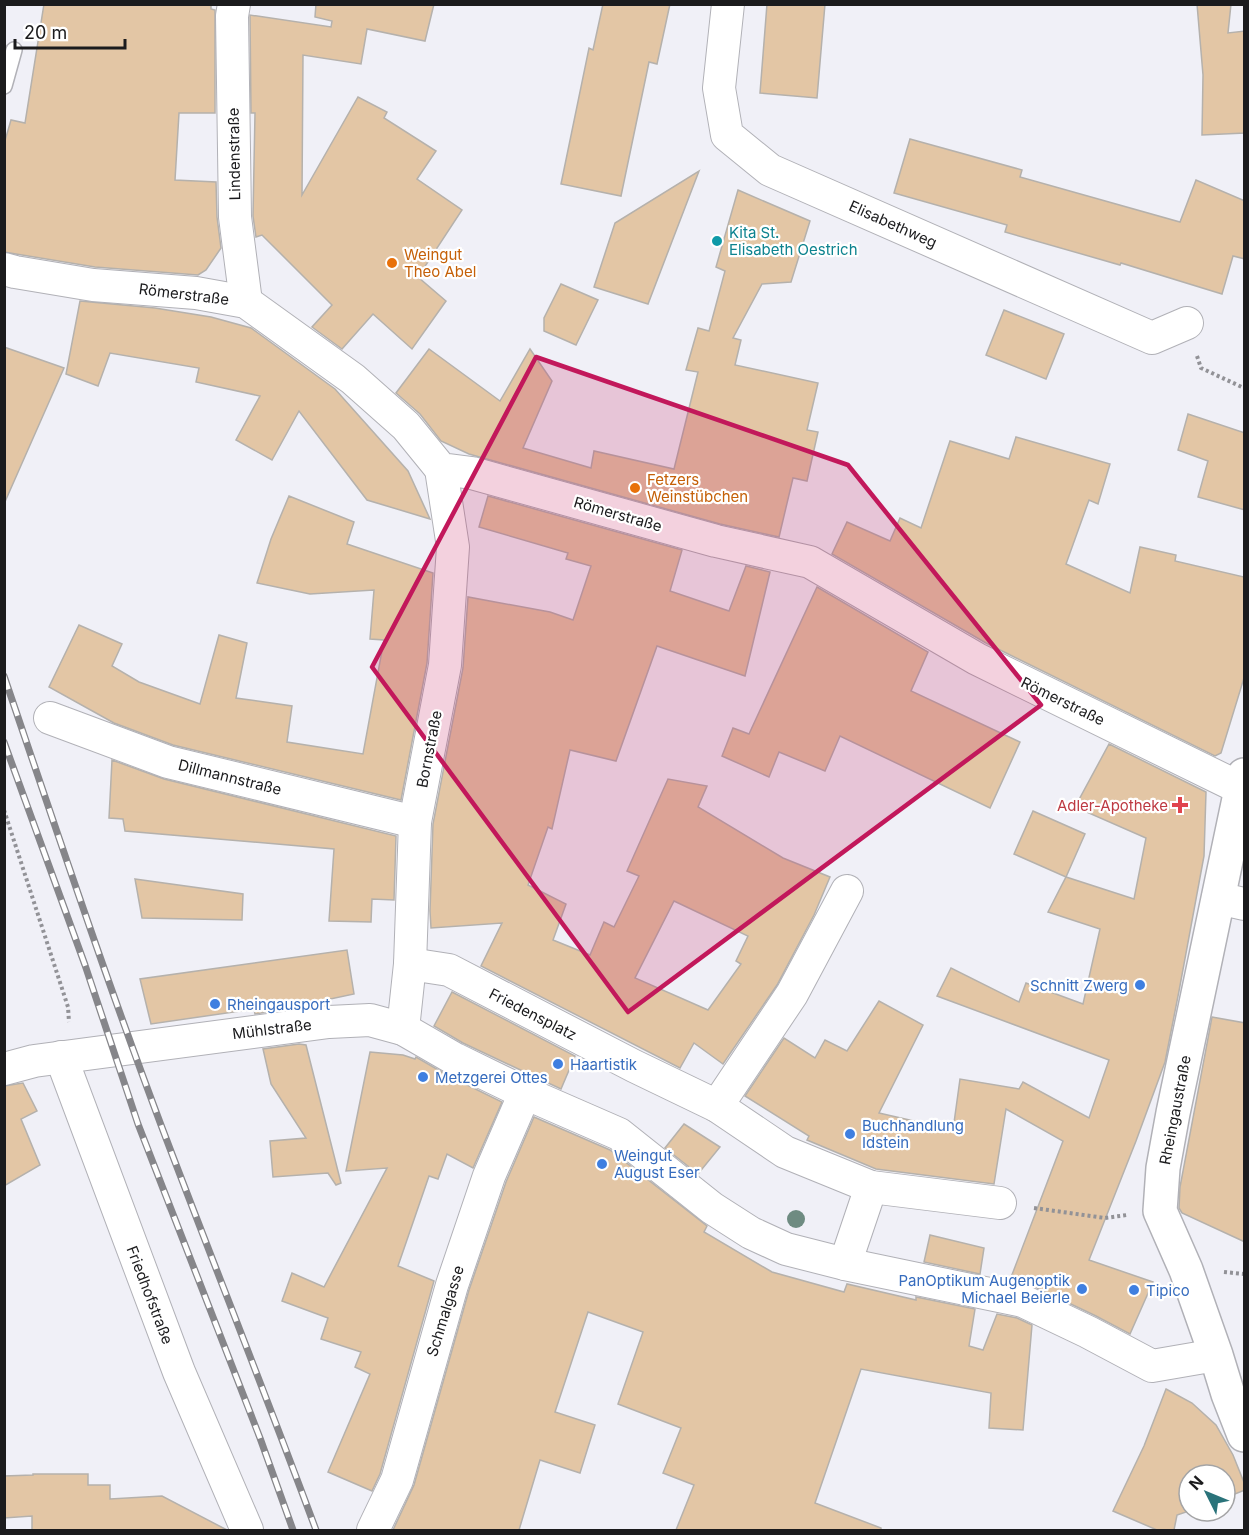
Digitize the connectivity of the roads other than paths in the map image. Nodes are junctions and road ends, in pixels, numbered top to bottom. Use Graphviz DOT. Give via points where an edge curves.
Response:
graph roads {
  1 [pos="234,4"];
  2 [pos="728,4"];
  3 [pos="14,50"];
  4 [pos="4,86"];
  5 [pos="4,269"];
  6 [pos="246,302"];
  7 [pos="1187,324"];
  8 [pos="441,469"];
  9 [pos="50,718"];
  10 [pos="1243,782"];
  11 [pos="415,822"];
  12 [pos="847,891"];
  13 [pos="1231,901"];
  14 [pos="410,964"];
  15 [pos="403,1029"];
  16 [pos="61,1057"];
  17 [pos="4,1069"];
  18 [pos="525,1093"];
  19 [pos="717,1106"];
  20 [pos="871,1187"];
  21 [pos="1000,1203"];
  22 [pos="844,1264"];
  23 [pos="1216,1355"];
  24 [pos="1245,1435"];
  25 [pos="247,1530"];
  26 [pos="373,1530"];
  1 -- 6 [label="street, Lindenstraße" via="235,217"];
  2 -- 7 [label="street, Elisabethweg" via="718,88 727,135 770,170 1152,338"];
  3 -- 4 [label="lane"];
  5 -- 6 [label="street, Römerstraße" via="93,285 196,293"];
  6 -- 8 [label="street, Römerstraße" via="353,379 406,426"];
  8 -- 10 [label="street, Römerstraße" via="472,473 716,542 810,562 977,659"];
  8 -- 11 [label="street, Bornstraße" via="453,547 447,641"];
  9 -- 11 [label="street, Dillmannstraße" via="168,762"];
  10 -- 13 [label="main road, Rheingaustraße"];
  11 -- 14 [label="street, Bornstraße"];
  12 -- 19 [label="street" via="792,993"];
  13 -- 23 [label="main road, Rheingaustraße" via="1173,1113 1163,1168 1161,1211"];
  14 -- 15 [label="street, Bornstraße"];
  14 -- 19 [label="street, Friedensplatz" via="450,970"];
  15 -- 16 [label="street, Mühlstraße" via="370,1020 329,1022"];
  15 -- 18 [label="street, Mühlstraße"];
  16 -- 17 [label="street, Mühlstraße"];
  16 -- 25 [label="street, Friedhofstraße" via="179,1372"];
  18 -- 22 [label="street" via="619,1134 712,1208 751,1233 786,1249"];
  18 -- 26 [label="street, Schmalgasse" via="489,1176 452,1285 397,1480"];
  19 -- 20 [label="street, Friedensplatz" via="785,1152"];
  20 -- 21 [label="street, Friedensplatz"];
  20 -- 22 [label="street"];
  22 -- 23 [label="street" via="1023,1301 1152,1366"];
  23 -- 24 [label="main road, Rheingaustraße"];
}
